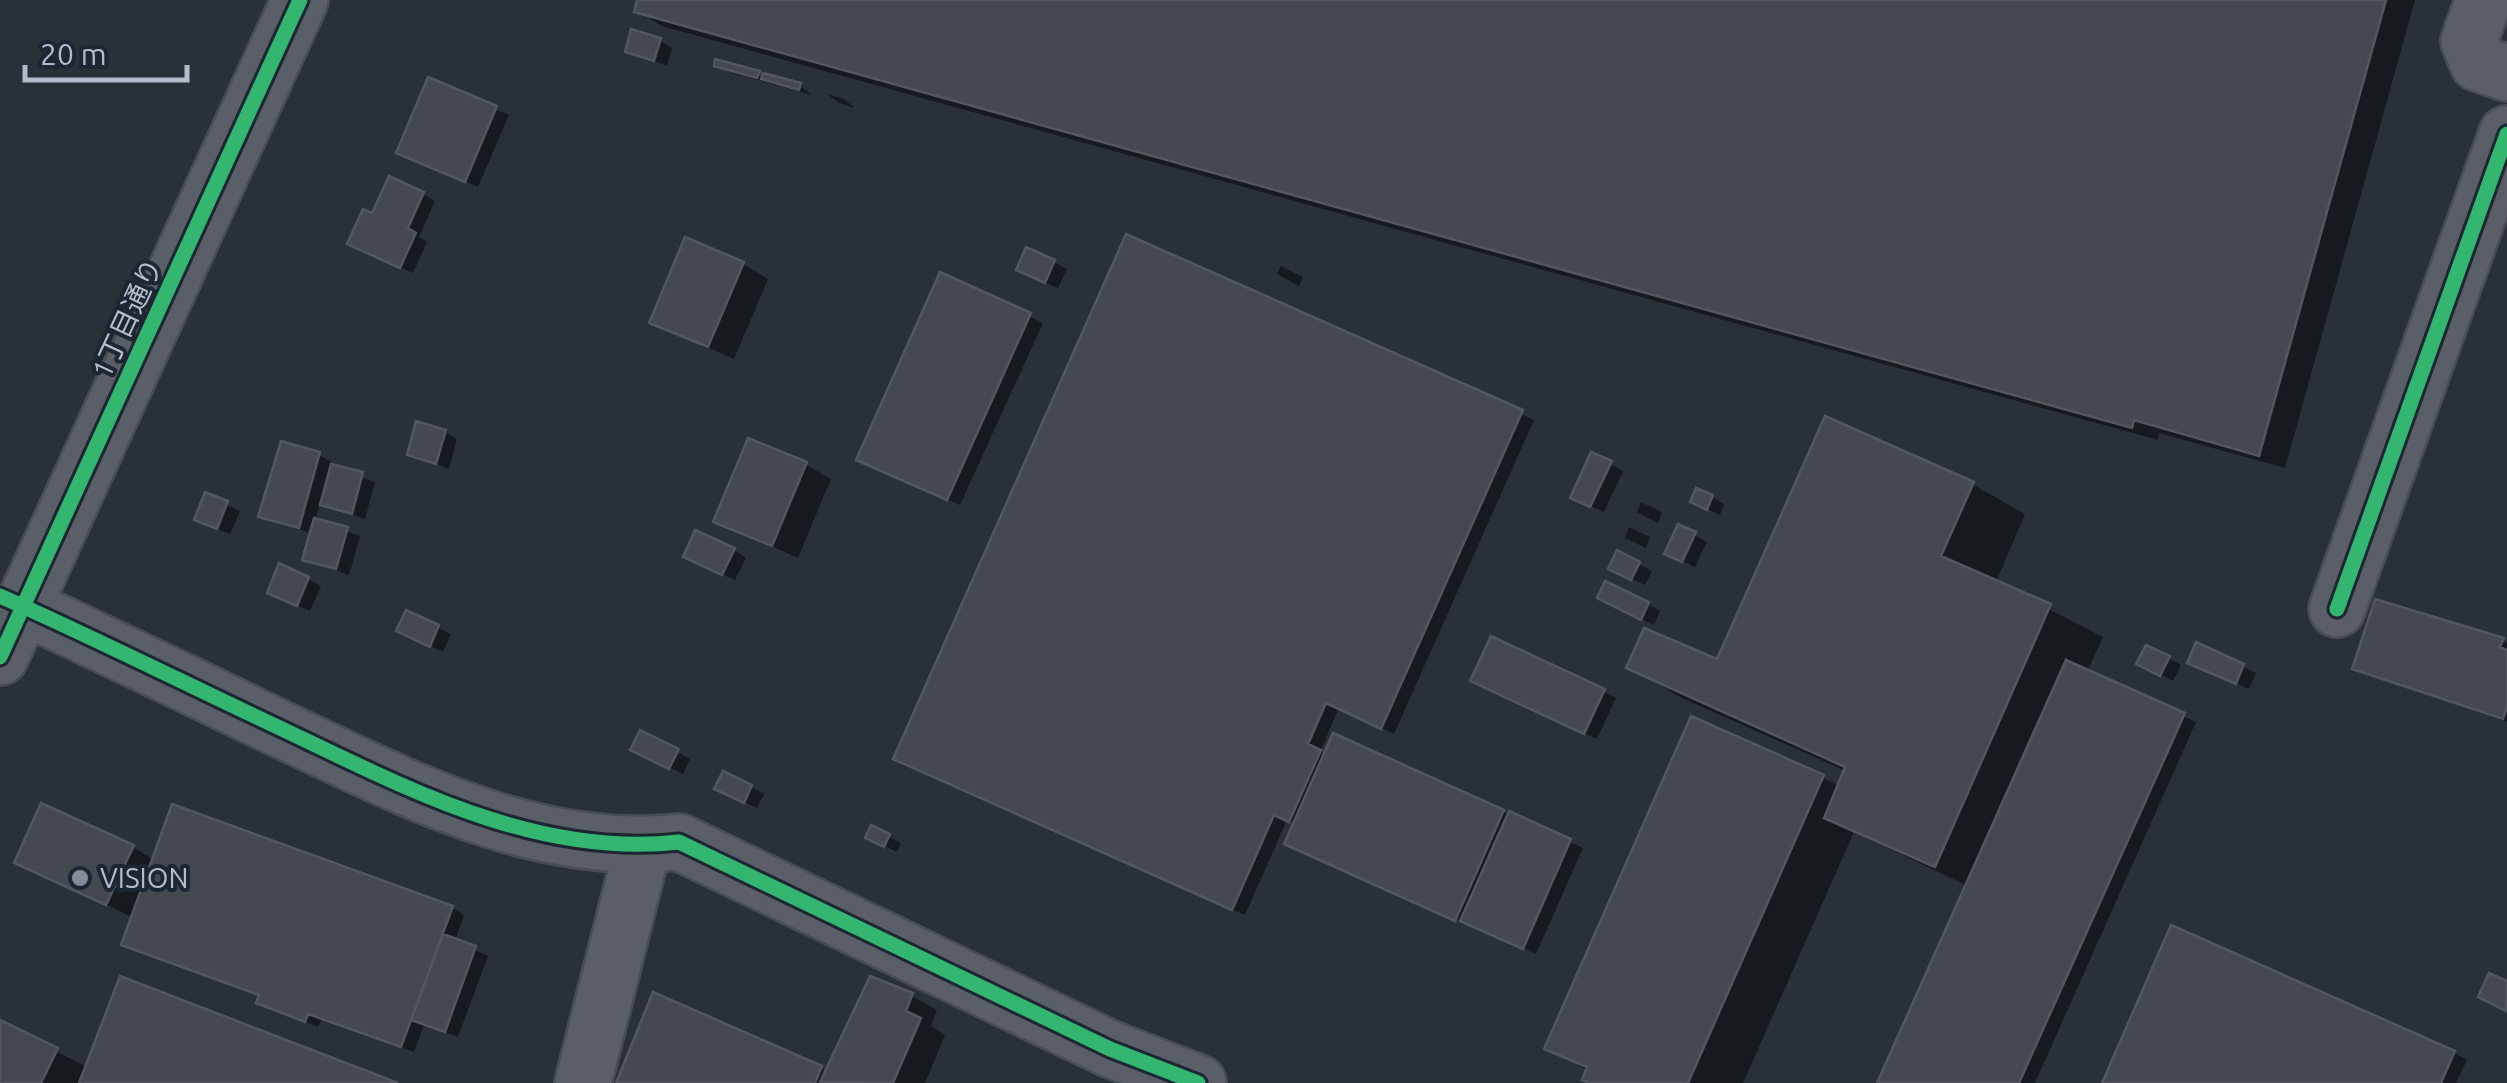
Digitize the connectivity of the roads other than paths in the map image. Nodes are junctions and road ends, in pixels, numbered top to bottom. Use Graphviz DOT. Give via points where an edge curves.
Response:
graph roads {
  1 [pos="300,0"];
  2 [pos="2484,0"];
  3 [pos="2507,72"];
  4 [pos="2507,134"];
  5 [pos="12,601"];
  6 [pos="2337,608"];
  7 [pos="0,657"];
  8 [pos="643,846"];
  9 [pos="583,1083"];
  10 [pos="1198,1083"];
  1 -- 5 [label="street, 1丁目通り"];
  2 -- 3 [label="street" via="2469,41 2478,63"];
  4 -- 6 [label="street"];
  5 -- 7 [label="street, 1丁目通り"];
  5 -- 8 [label="street" via="430,800 508,826"];
  8 -- 9 [label="street"];
  8 -- 10 [label="street" via="679,842 1110,1049"];
}
